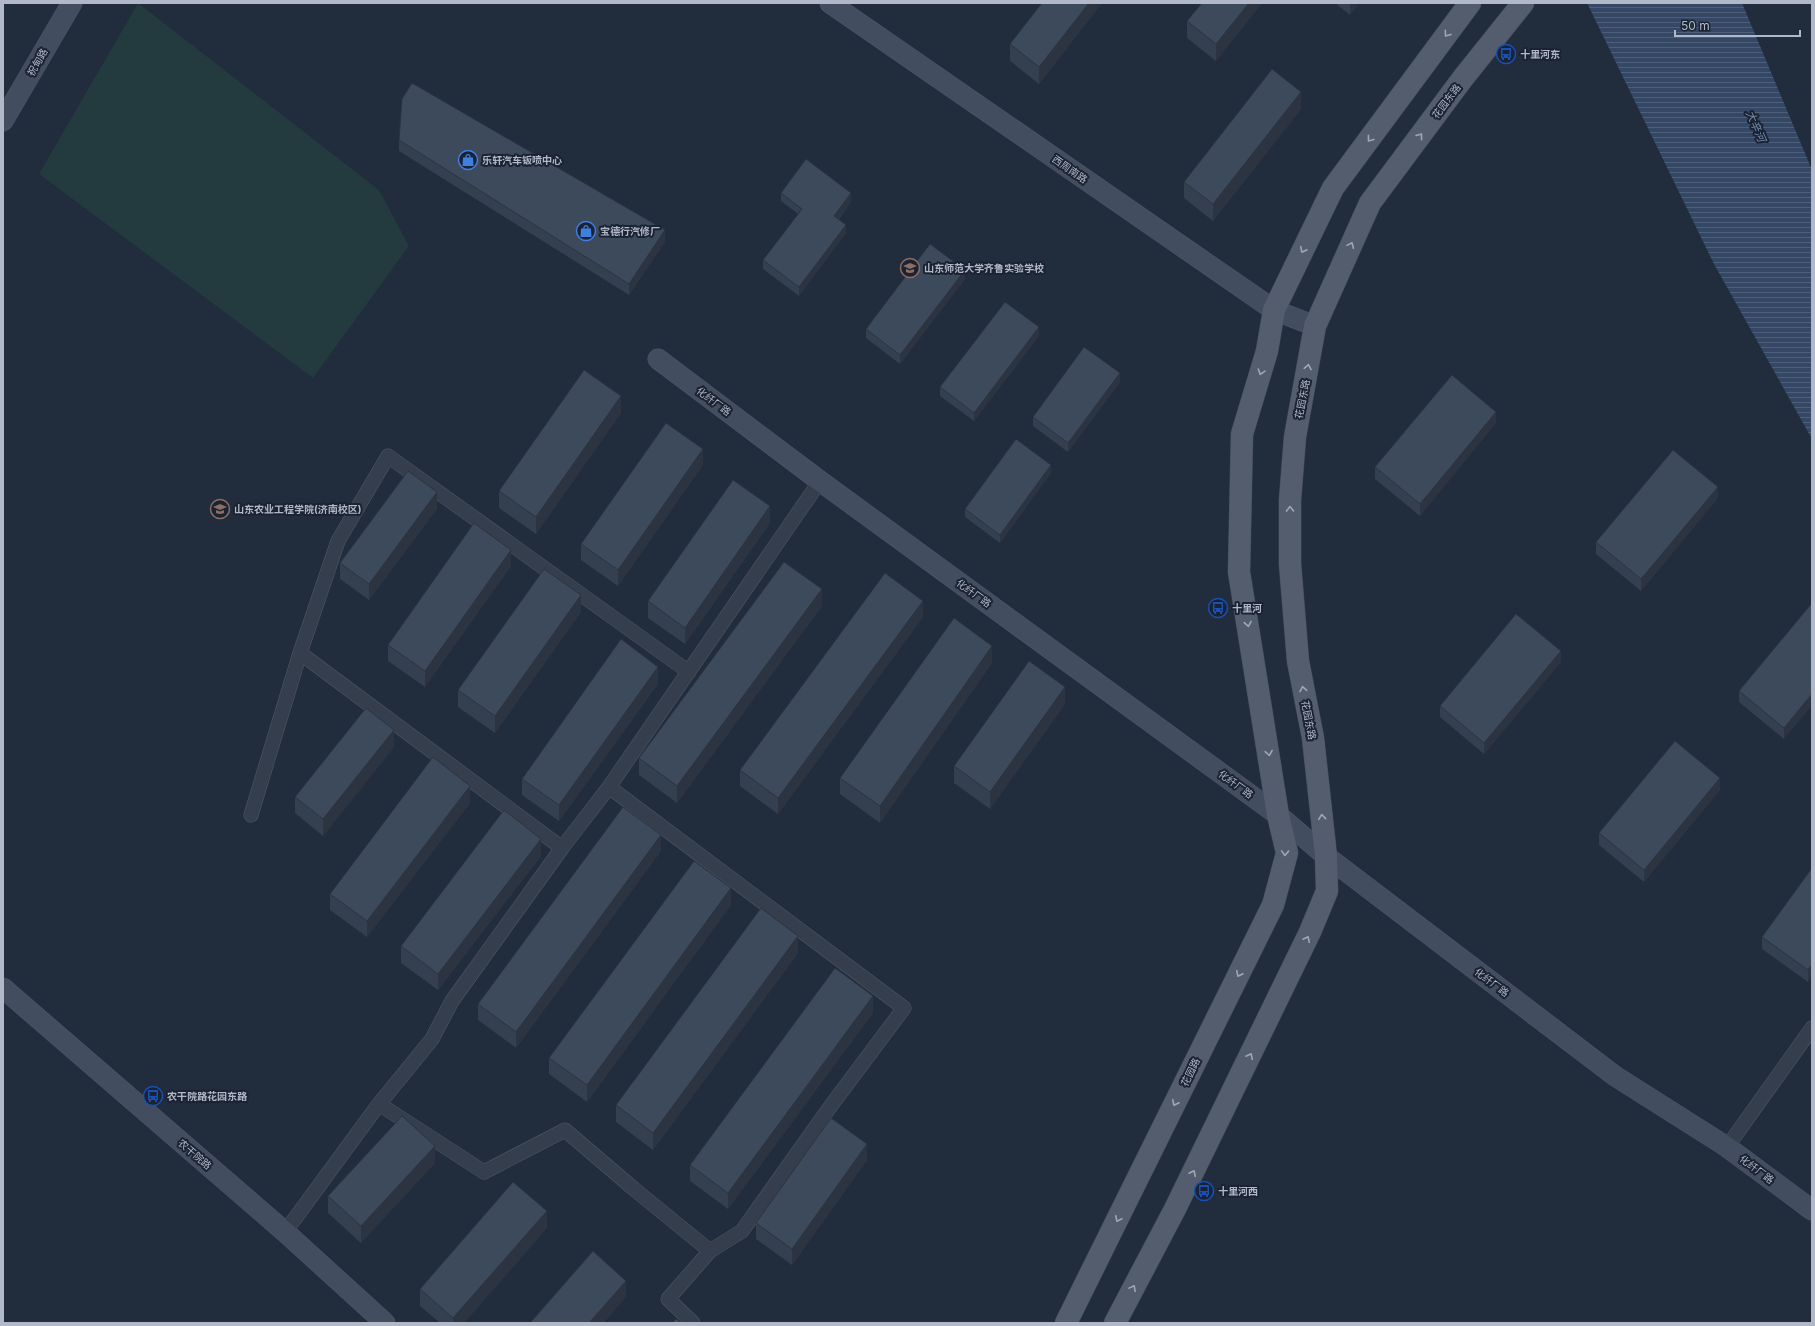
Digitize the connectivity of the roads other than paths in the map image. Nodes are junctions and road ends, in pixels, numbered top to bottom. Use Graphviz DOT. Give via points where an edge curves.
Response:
graph roads {
  1 [pos="72,3"];
  2 [pos="830,3"];
  3 [pos="1470,3"];
  4 [pos="1523,3"];
  5 [pos="3,121"];
  6 [pos="1274,310"];
  7 [pos="1315,326"];
  8 [pos="658,359"];
  9 [pos="820,481"];
  10 [pos="300,653"];
  11 [pos="689,672"];
  12 [pos="609,787"];
  13 [pos="251,815"];
  14 [pos="1278,815"];
  15 [pos="562,848"];
  16 [pos="1326,856"];
  17 [pos="3,988"];
  18 [pos="1812,1028"];
  19 [pos="379,1104"];
  20 [pos="1727,1147"];
  21 [pos="1812,1210"];
  22 [pos="285,1232"];
  23 [pos="710,1251"];
  24 [pos="385,1323"];
  25 [pos="693,1323"];
  26 [pos="1066,1323"];
  27 [pos="1115,1323"];
  1 -- 5 [label="street, 祝甸路"];
  2 -- 6 [label="street, 西周南路"];
  3 -- 6 [label="main road, one-way" via="1333,188"];
  7 -- 4 [label="main road, 花园东路, one-way" via="1370,203 1463,78"];
  6 -- 7 [label="street, 西周南路"];
  6 -- 14 [label="main road, one-way" via="1267,351 1242,434 1239,572"];
  16 -- 7 [label="main road, 花园东路, one-way" via="1313,738 1298,661 1290,564 1290,500 1294,437"];
  8 -- 9 [label="street, 化纤厂路"];
  9 -- 11 [label="street"];
  9 -- 14 [label="street, 化纤厂路"];
  10 -- 11 [label="street" via="338,541 388,456"];
  10 -- 13 [label="street"];
  10 -- 15 [label="street"];
  11 -- 12 [label="street"];
  12 -- 15 [label="street"];
  12 -- 23 [label="street" via="904,1008 742,1231"];
  14 -- 16 [label="street, 化纤厂路"];
  14 -- 26 [label="main road, 花园路, one-way" via="1287,853 1273,905"];
  15 -- 19 [label="street" via="452,1001 432,1039"];
  16 -- 20 [label="street, 化纤厂路" via="1615,1076"];
  27 -- 16 [label="main road, one-way" via="1175,1209 1310,932 1327,891"];
  17 -- 22 [label="street, 农干院路"];
  18 -- 20 [label="street"];
  19 -- 22 [label="street"];
  19 -- 23 [label="street" via="484,1172 565,1130"];
  20 -- 21 [label="street, 化纤厂路"];
  22 -- 24 [label="street, 农干院路"];
  23 -- 25 [label="street" via="668,1299"];
}
